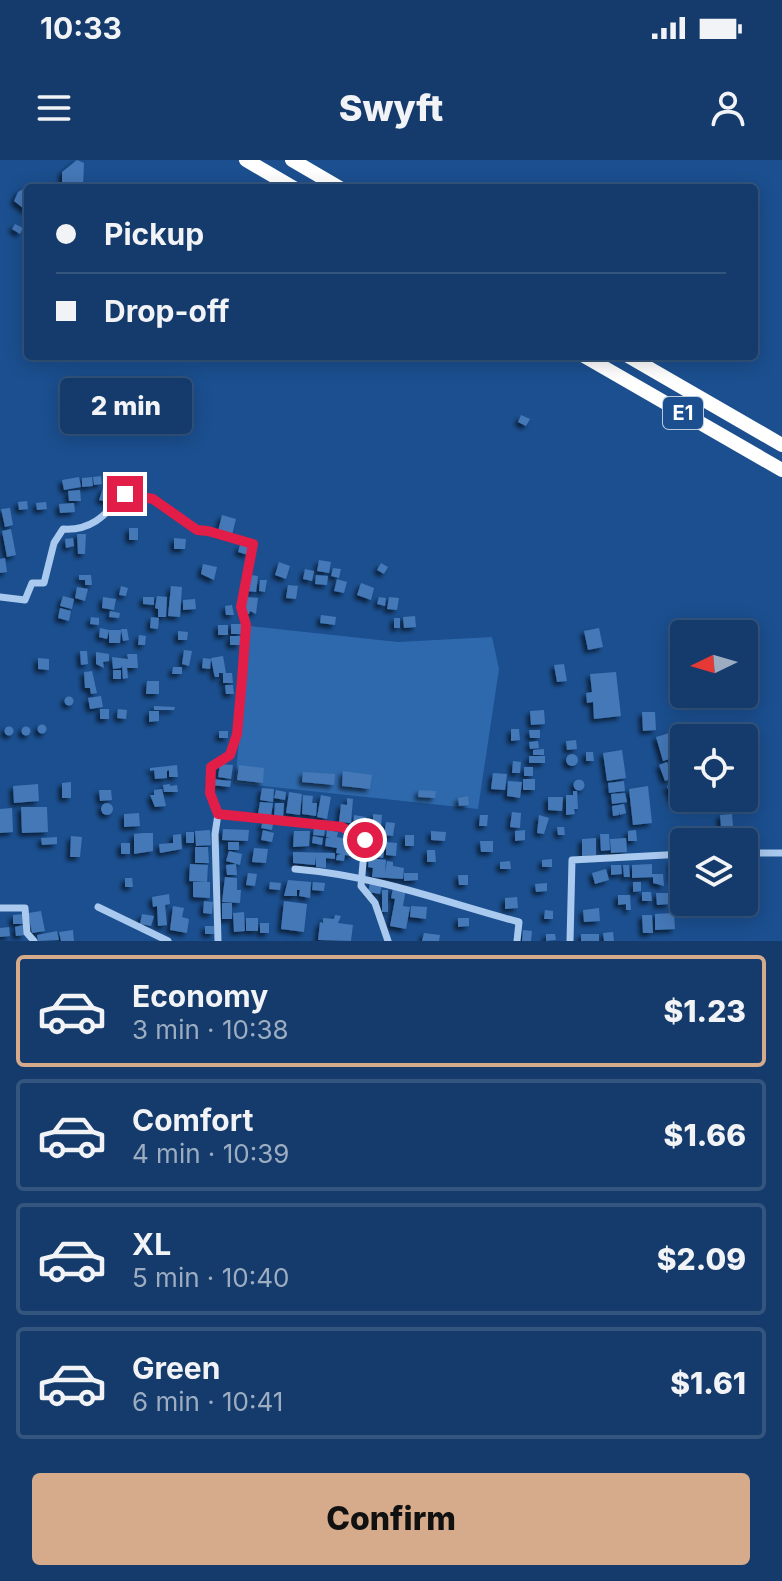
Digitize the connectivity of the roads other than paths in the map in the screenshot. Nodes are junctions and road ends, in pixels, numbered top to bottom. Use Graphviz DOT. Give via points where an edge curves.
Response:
graph roads {
  1 [pos="246,160"];
  2 [pos="292,160"];
  3 [pos="287,184"];
  4 [pos="333,184"];
  5 [pos="591,360"];
  6 [pos="635,360"];
  7 [pos="782,445"];
  8 [pos="782,470"];
  9 [pos="0,597"];
  10 [pos="218,814"];
  11 [pos="758,853"];
  12 [pos="782,853"];
  13 [pos="670,855"];
  14 [pos="295,869"];
  15 [pos="362,877"];
  16 [pos="98,907"];
  17 [pos="0,908"];
  18 [pos="34,941"];
  19 [pos="168,941"];
  20 [pos="218,941"];
  21 [pos="388,941"];
  22 [pos="517,941"];
  23 [pos="570,941"];
  1 -- 3 [label="highway"];
  2 -- 4 [label="highway"];
  5 -- 8 [label="highway, E1"];
  6 -- 7 [label="highway, E1"];
  9 -- 10 [label="street" via="25,600 32,583 44,583 63,529 81,530 125,494 153,499 197,530 253,544 241,607 246,625 237,734 230,755 211,767 210,793"];
  10 -- 15 [label="street" via="342,827 365,840"];
  10 -- 20 [label="street"];
  11 -- 12 [label="street"];
  13 -- 23 [label="street" via="572,860"];
  14 -- 15 [label="street"];
  15 -- 21 [label="street" via="361,886 375,903"];
  15 -- 22 [label="street" via="519,922"];
  16 -- 19 [label="street"];
  17 -- 18 [label="street" via="25,908 27,933"];
}
